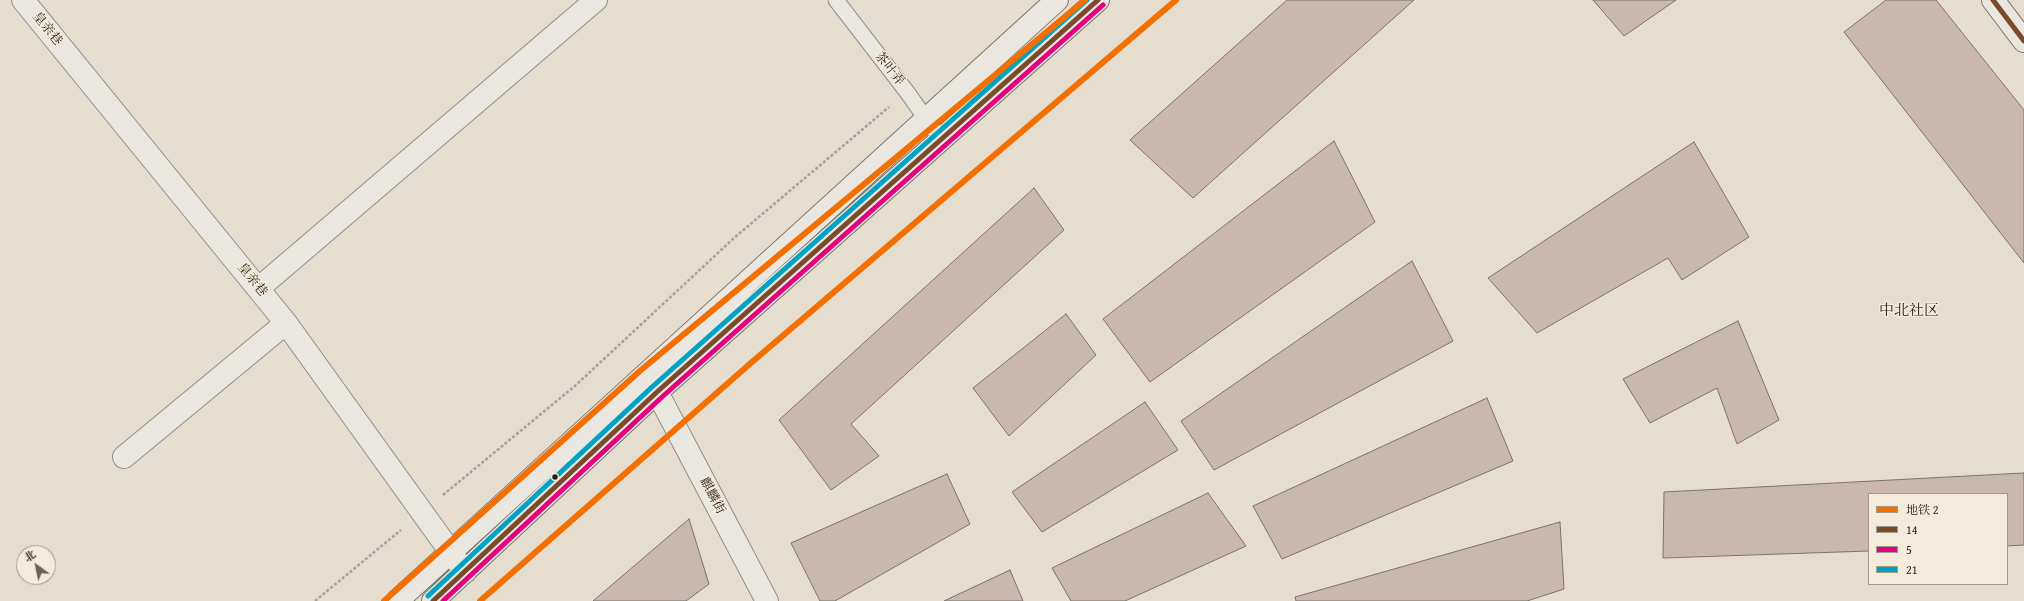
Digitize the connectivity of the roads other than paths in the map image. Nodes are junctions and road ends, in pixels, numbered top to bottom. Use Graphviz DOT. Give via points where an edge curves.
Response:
graph roads {
  1 [pos="24,0"];
  2 [pos="596,0"];
  3 [pos="836,0"];
  4 [pos="1057,0"];
  5 [pos="1098,0"];
  6 [pos="1992,0"];
  7 [pos="2024,41"];
  8 [pos="927,120"];
  9 [pos="941,140"];
  10 [pos="259,288"];
  11 [pos="286,323"];
  12 [pos="657,392"];
  13 [pos="124,457"];
  14 [pos="452,553"];
  15 [pos="465,572"];
  16 [pos="398,601"];
  17 [pos="433,601"];
  18 [pos="766,601"];
  1 -- 10 [label="main road, 皇亲巷"];
  2 -- 10 [label="main road"];
  3 -- 8 [label="lane, 茶叶弄"];
  4 -- 8 [label="main road"];
  5 -- 9 [label="main road"];
  6 -- 7 [label="main road"];
  8 -- 9 [label="lane, 茶叶弄"];
  8 -- 14 [label="main road"];
  9 -- 12 [label="main road"];
  10 -- 11 [label="main road, 皇亲巷"];
  11 -- 13 [label="main road"];
  11 -- 14 [label="main road, 皇亲巷"];
  12 -- 15 [label="main road"];
  12 -- 18 [label="main road, 麒麟街"];
  14 -- 15 [label="main road, 皇亲巷"];
  14 -- 16 [label="main road"];
  15 -- 17 [label="main road"];
}
